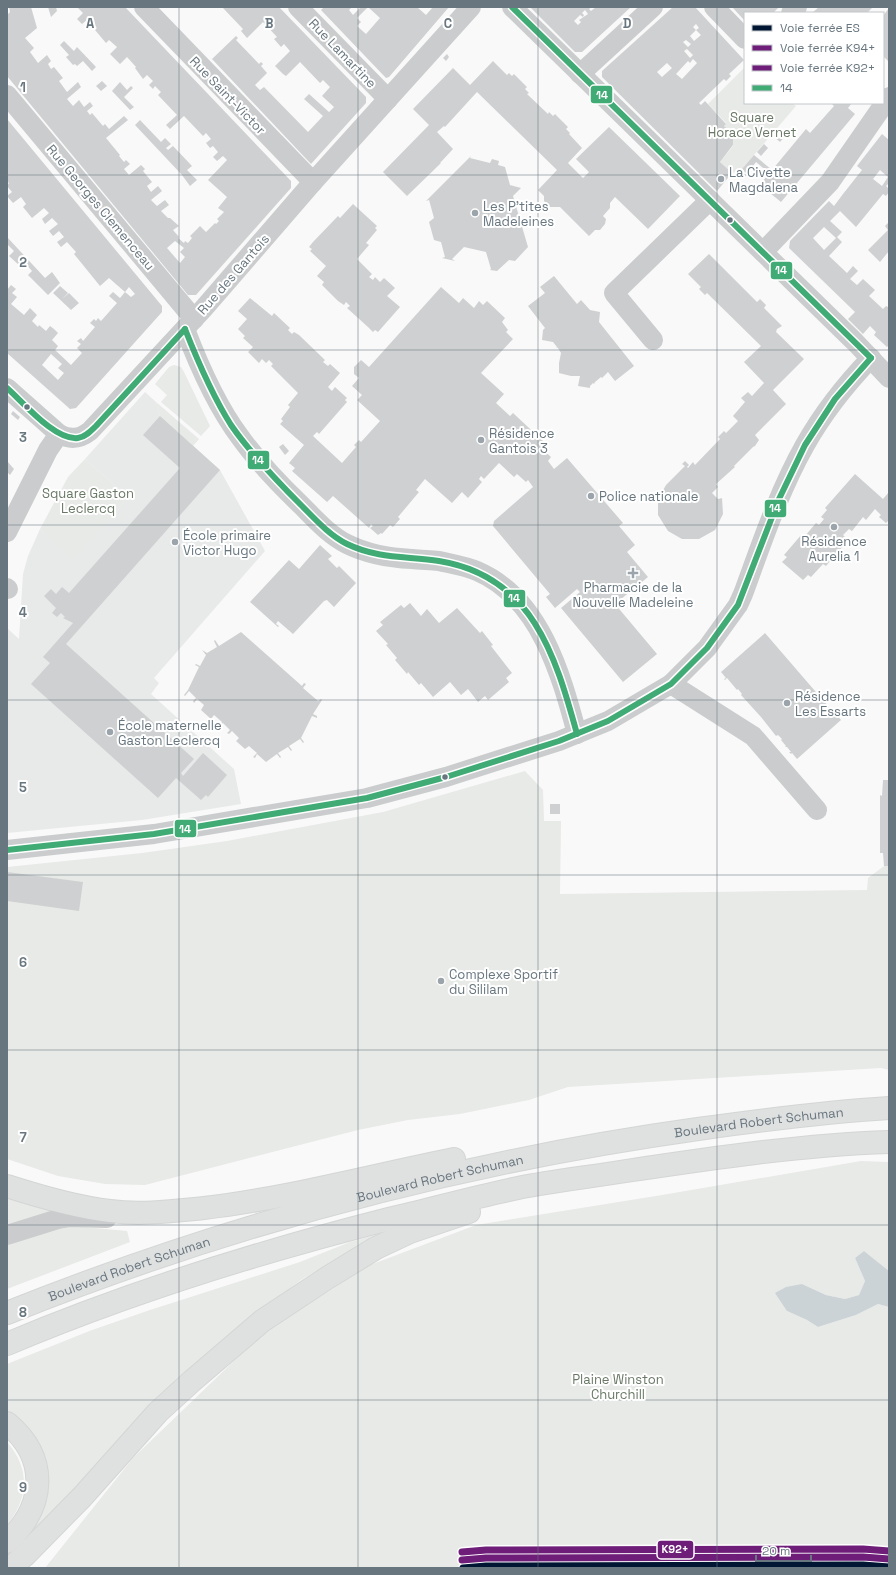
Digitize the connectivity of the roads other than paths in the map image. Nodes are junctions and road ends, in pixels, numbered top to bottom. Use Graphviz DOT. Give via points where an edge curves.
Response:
graph roads {
  1 [pos="144,7"];
  2 [pos="298,7"];
  3 [pos="471,7"];
  4 [pos="512,7"];
  5 [pos="653,7"];
  6 [pos="714,7"];
  7 [pos="744,38"];
  8 [pos="580,74"];
  9 [pos="7,96"];
  10 [pos="889,97"];
  11 [pos="388,99"];
  12 [pos="883,119"];
  13 [pos="313,182"];
  14 [pos="710,200"];
  15 [pos="763,252"];
  16 [pos="189,324"];
  17 [pos="653,340"];
  18 [pos="871,358"];
  19 [pos="889,378"];
  20 [pos="7,388"];
  21 [pos="59,434"];
  22 [pos="10,520"];
  23 [pos="671,684"];
  24 [pos="577,734"];
  25 [pos="817,810"];
  26 [pos="7,850"];
  27 [pos="889,1108"];
  28 [pos="637,1137"];
  29 [pos="889,1142"];
  30 [pos="558,1182"];
  31 [pos="7,1186"];
  32 [pos="148,1213"];
  33 [pos="7,1235"];
  34 [pos="7,1313"];
  35 [pos="7,1344"];
  36 [pos="7,1423"];
  37 [pos="82,1497"];
  38 [pos="7,1542"];
  39 [pos="10,1568"];
  40 [pos="27,1568"];
  1 -- 13 [label="street, Rue Saint-Victor"];
  2 -- 11 [label="street, Rue Lamartine"];
  3 -- 11 [label="street, Rue des Gantois"];
  4 -- 8 [label="street"];
  5 -- 8 [label="street"];
  6 -- 7 [label="street"];
  8 -- 14 [label="street"];
  9 -- 16 [label="street, Rue Georges Clemenceau"];
  10 -- 12 [label="street"];
  11 -- 13 [label="street, Rue des Gantois"];
  12 -- 15 [label="street" via="826,186"];
  13 -- 16 [label="street, Rue des Gantois"];
  14 -- 15 [label="street"];
  14 -- 17 [label="street" via="614,293"];
  15 -- 18 [label="street"];
  16 -- 21 [label="street, Rue des Gantois" via="90,431 75,438"];
  16 -- 24 [label="street, Rue Georges Clemenceau" via="214,394 239,436 260,462 322,526 347,544 375,554 392,558 437,561 477,571 512,595 535,623 551,654 567,694"];
  18 -- 19 [label="street"];
  18 -- 23 [label="street" via="833,403 804,446 774,513 738,605 708,648"];
  20 -- 21 [label="street"];
  21 -- 22 [label="street"];
  23 -- 24 [label="street" via="613,718"];
  23 -- 25 [label="street" via="753,736"];
  24 -- 26 [label="street" via="479,767 367,798 154,834"];
  27 -- 28 [label="highway, Boulevard Robert Schuman" via="800,1116"];
  28 -- 32 [label="highway" via="563,1142 503,1150 238,1203"];
  28 -- 34 [label="highway, Boulevard Robert Schuman" via="476,1168 306,1212 202,1243"];
  29 -- 30 [label="highway, Boulevard Robert Schuman" via="784,1150"];
  30 -- 35 [label="highway, Boulevard Robert Schuman" via="461,1201 285,1247 181,1279"];
  30 -- 37 [label="highway" via="396,1238 362,1256 275,1312 173,1397"];
  31 -- 32 [label="highway" via="77,1206"];
  32 -- 33 [label="street" via="108,1218 70,1217"];
  36 -- 38 [label="highway" via="29,1447 34,1458 37,1482 29,1516"];
  37 -- 39 [label="highway"];
  37 -- 40 [label="highway"];
}
